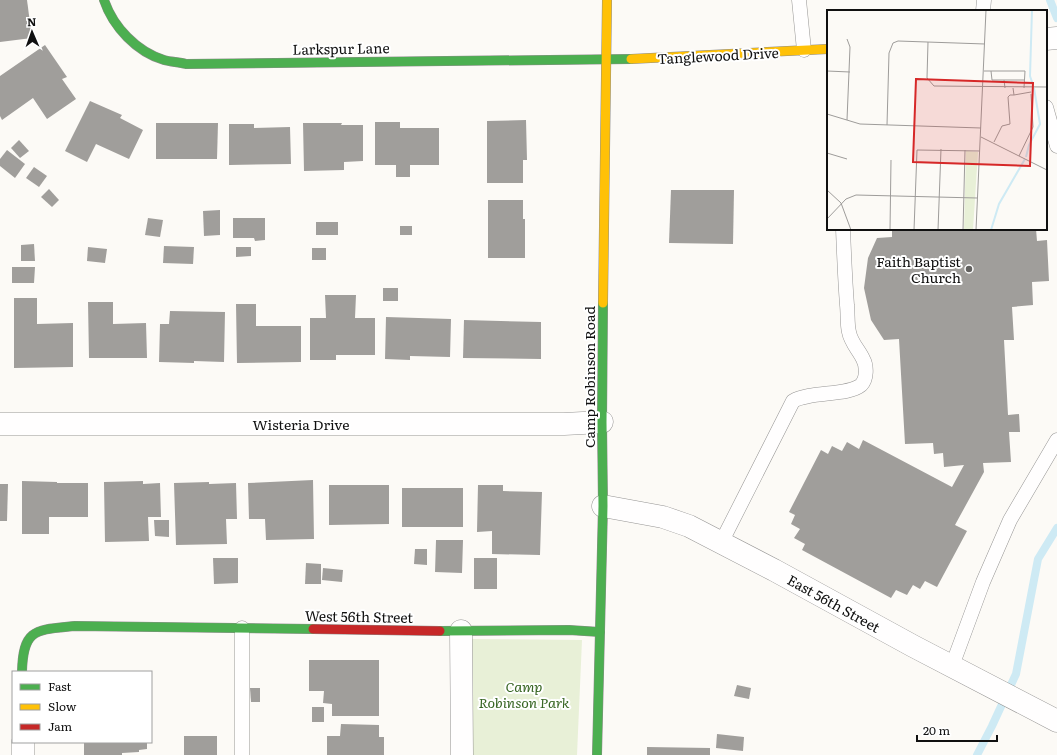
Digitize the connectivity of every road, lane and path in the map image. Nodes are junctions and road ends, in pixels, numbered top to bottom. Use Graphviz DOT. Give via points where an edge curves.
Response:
graph roads {
  1 [pos="104,0"];
  2 [pos="607,0"];
  3 [pos="799,0"];
  4 [pos="984,0"];
  5 [pos="983,10"];
  6 [pos="1057,38"];
  7 [pos="1047,39"];
  8 [pos="827,49"];
  9 [pos="804,50"];
  10 [pos="607,58"];
  11 [pos="1047,111"];
  12 [pos="1057,146"];
  13 [pos="843,230"];
  14 [pos="602,422"];
  15 [pos="0,424"];
  16 [pos="1057,440"];
  17 [pos="603,506"];
  18 [pos="721,542"];
  19 [pos="242,628"];
  20 [pos="461,631"];
  21 [pos="600,632"];
  22 [pos="952,666"];
  23 [pos="22,671"];
  24 [pos="1057,721"];
  25 [pos="23,743"];
  26 [pos="23,755"];
  27 [pos="242,755"];
  28 [pos="462,755"];
  29 [pos="596,755"];
  1 -- 10 [label="street, Larkspur Lane" via="115,24 137,46 161,60 186,64"];
  2 -- 10 [label="street, Camp Robinson Road"];
  3 -- 9 [label="lane"];
  4 -- 5 [label="lane"];
  6 -- 7 [label="street"];
  8 -- 9 [label="street, Tanglewood Drive"];
  9 -- 10 [label="street, Tanglewood Drive" via="654,59"];
  10 -- 14 [label="street, Camp Robinson Road"];
  11 -- 12 [label="lane"];
  13 -- 18 [label="lane" via="849,333 863,359 864,381 848,390 807,395 793,400"];
  14 -- 15 [label="street, Wisteria Drive"];
  14 -- 17 [label="street, Camp Robinson Road"];
  16 -- 22 [label="lane" via="1010,520 983,582"];
  17 -- 18 [label="street, East 56th Street" via="663,517 689,526"];
  17 -- 21 [label="street, Camp Robinson Road"];
  18 -- 22 [label="street, East 56th Street"];
  19 -- 20 [label="street, West 56th Street"];
  19 -- 23 [label="street, West 56th Street" via="75,626 47,629 33,634 25,642 21,655"];
  19 -- 27 [label="lane"];
  20 -- 21 [label="street, West 56th Street"];
  20 -- 28 [label="street"];
  21 -- 29 [label="street, Camp Robinson Road"];
  22 -- 24 [label="street, East 56th Street"];
  25 -- 26 [label="street"];
}
